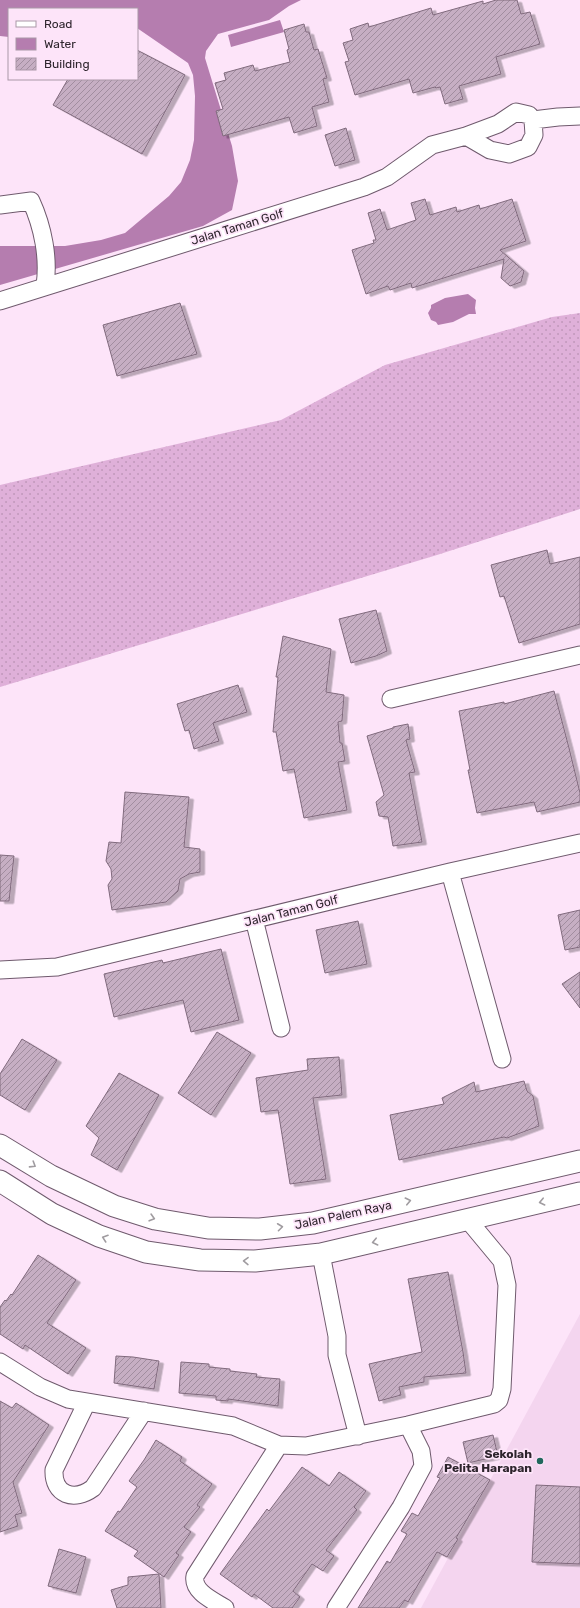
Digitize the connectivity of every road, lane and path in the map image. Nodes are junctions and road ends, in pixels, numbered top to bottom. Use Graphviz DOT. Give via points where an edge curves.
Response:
graph roads {
  1 [pos="580,116"];
  2 [pos="533,120"];
  3 [pos="466,136"];
  4 [pos="0,205"];
  5 [pos="46,281"];
  6 [pos="0,301"];
  7 [pos="580,655"];
  8 [pos="391,698"];
  9 [pos="580,843"];
  10 [pos="450,872"];
  11 [pos="254,919"];
  12 [pos="0,970"];
  13 [pos="281,1028"];
  14 [pos="502,1059"];
  15 [pos="0,1145"];
  16 [pos="580,1161"];
  17 [pos="0,1181"];
  18 [pos="580,1193"];
  19 [pos="468,1220"];
  20 [pos="316,1255"];
  21 [pos="0,1362"];
  22 [pos="87,1402"];
  23 [pos="144,1412"];
  24 [pos="408,1425"];
  25 [pos="358,1436"];
  26 [pos="278,1445"];
  27 [pos="226,1608"];
  28 [pos="336,1608"];
  1 -- 2 [label="street"];
  2 -- 3 [label="street, Jalan Taman Golf" via="529,115 516,112 498,124"];
  2 -- 3 [label="street" via="534,135 528,147 509,154 490,150"];
  3 -- 5 [label="street, Jalan Taman Golf" via="432,145 387,177 364,187"];
  4 -- 5 [label="street" via="31,202 47,256"];
  5 -- 6 [label="street, Jalan Taman Golf"];
  7 -- 8 [label="street"];
  9 -- 10 [label="street, Jalan Taman Golf"];
  10 -- 11 [label="street, Jalan Taman Golf"];
  10 -- 14 [label="street"];
  11 -- 12 [label="street, Jalan Taman Golf" via="57,967"];
  11 -- 13 [label="street"];
  15 -- 16 [label="street, Jalan Palem Raya, one-way" via="51,1176 114,1206 155,1219 208,1228 260,1229 313,1223"];
  20 -- 17 [label="street, one-way" via="255,1261 200,1260 146,1252 99,1236 52,1214"];
  18 -- 19 [label="street, one-way"];
  19 -- 20 [label="street, one-way"];
  19 -- 24 [label="street" via="502,1261 507,1285 501,1394 494,1404"];
  20 -- 25 [label="street" via="337,1336 337,1355"];
  21 -- 22 [label="street" via="40,1387 68,1399"];
  22 -- 23 [label="street"];
  22 -- 23 [label="street" via="54,1470 55,1483 64,1493 70,1495 82,1495 93,1488"];
  23 -- 26 [label="street" via="233,1426"];
  24 -- 25 [label="street"];
  24 -- 28 [label="street" via="421,1451 421,1470 401,1507"];
  25 -- 26 [label="street" via="306,1446"];
  26 -- 27 [label="street" via="195,1576 198,1589"];
}
